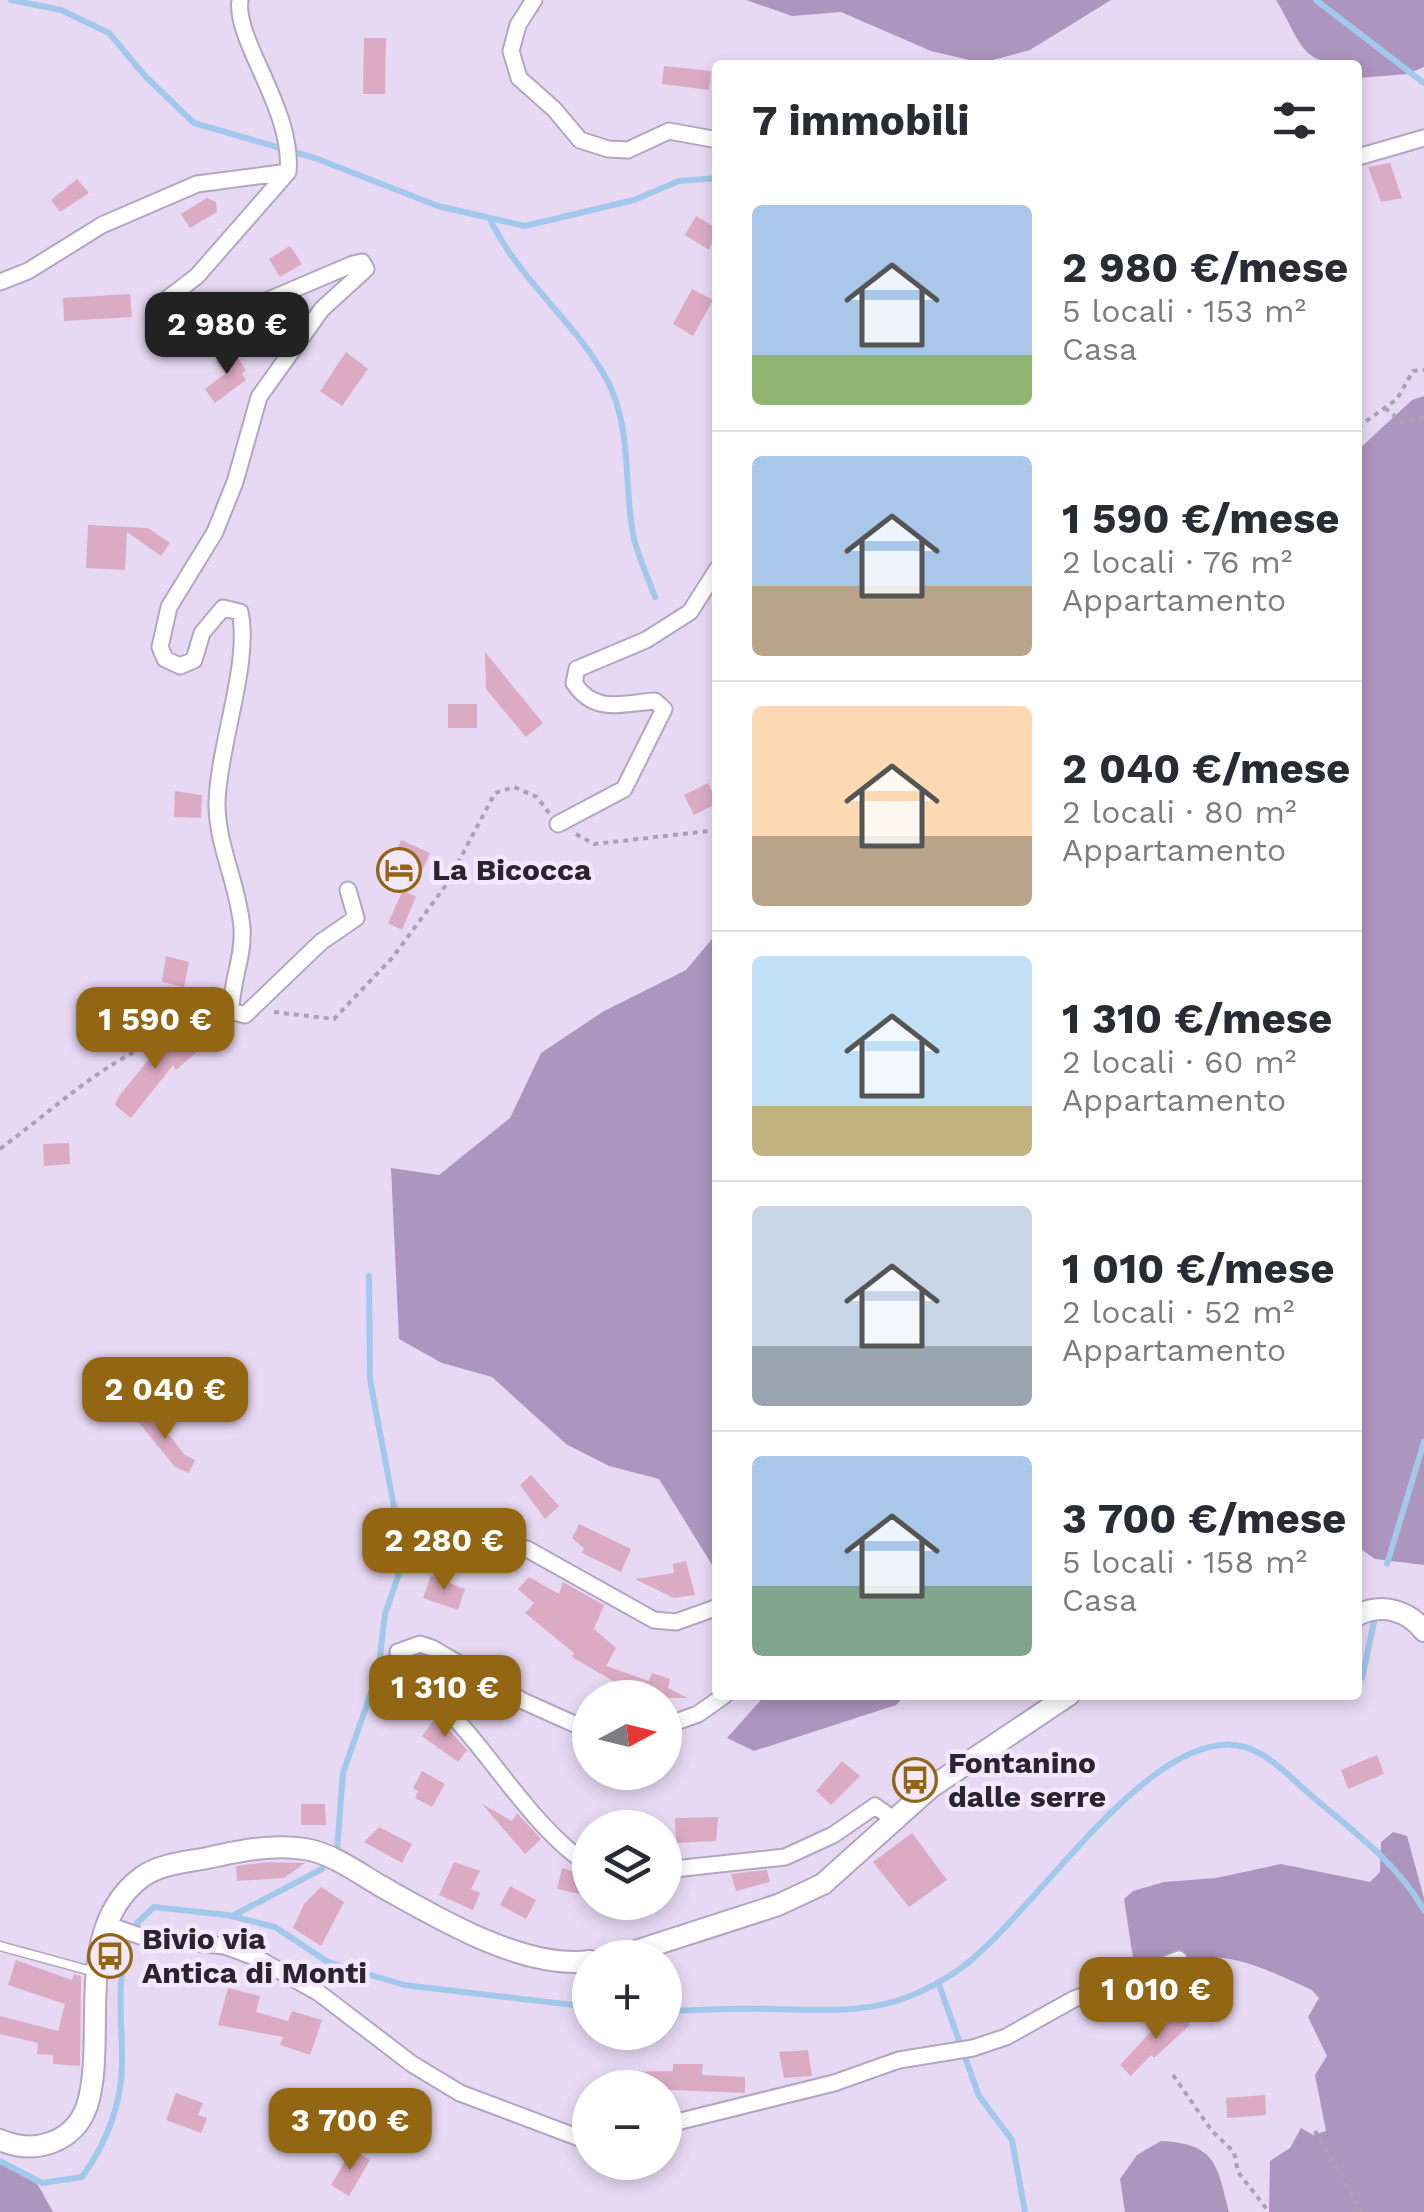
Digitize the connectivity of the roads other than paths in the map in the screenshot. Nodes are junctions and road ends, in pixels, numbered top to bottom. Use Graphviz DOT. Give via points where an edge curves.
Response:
graph roads {
  1 [pos="240,0"];
  2 [pos="534,0"];
  3 [pos="1424,138"];
  4 [pos="712,139"];
  5 [pos="1362,156"];
  6 [pos="288,172"];
  7 [pos="0,282"];
  8 [pos="712,577"];
  9 [pos="558,824"];
  10 [pos="348,890"];
  11 [pos="526,1549"];
  12 [pos="712,1609"];
  13 [pos="1362,1613"];
  14 [pos="1424,1631"];
  15 [pos="718,1700"];
  16 [pos="1061,1700"];
  17 [pos="682,1720"];
  18 [pos="572,1724"];
  19 [pos="896,1821"];
  20 [pos="572,1850"];
  21 [pos="682,1868"];
  22 [pos="115,1926"];
  23 [pos="670,1940"];
  24 [pos="0,1946"];
  25 [pos="1179,1959"];
  26 [pos="572,1960"];
  27 [pos="96,1972"];
  28 [pos="682,2122"];
  29 [pos="572,2135"];
  30 [pos="0,2140"];
  1 -- 6 [label="street" via="287,129"];
  2 -- 4 [label="street" via="511,51 519,78 580,140 628,150 668,132"];
  3 -- 5 [label="street"];
  6 -- 7 [label="street" via="196,184 102,225"];
  6 -- 10 [label="street" via="197,276 166,299 156,325 162,337 174,340 353,264 362,262 366,269 322,309 258,397 235,482 215,532 169,607 160,647 165,659 180,666 194,660 202,633 223,608 240,612 245,634 217,804 242,923 231,1010 245,1015 356,918"];
  8 -- 9 [label="street" via="690,612 646,640 577,669 574,683 583,697 619,708 655,700 664,709 624,789"];
  11 -- 12 [label="street" via="654,1620 676,1622"];
  13 -- 14 [label="street" via="1399,1612"];
  15 -- 17 [label="street"];
  16 -- 19 [label="street" via="930,1788"];
  18 -- 20 [label="street" via="432,1648 420,1644 398,1652 405,1674 437,1700"];
  19 -- 21 [label="street" via="874,1806 834,1835 786,1856"];
  19 -- 23 [label="street" via="823,1884"];
  22 -- 26 [label="street" via="131,1886 161,1868 256,1848 307,1849 438,1919 534,1958"];
  22 -- 27 [label="street"];
  22 -- 29 [label="street" via="258,1958 460,2092"];
  24 -- 27 [label="lane"];
  25 -- 28 [label="street" via="973,2048 899,2060"];
  27 -- 30 [label="street" via="90,2092 82,2116 67,2135 45,2146"];
}
